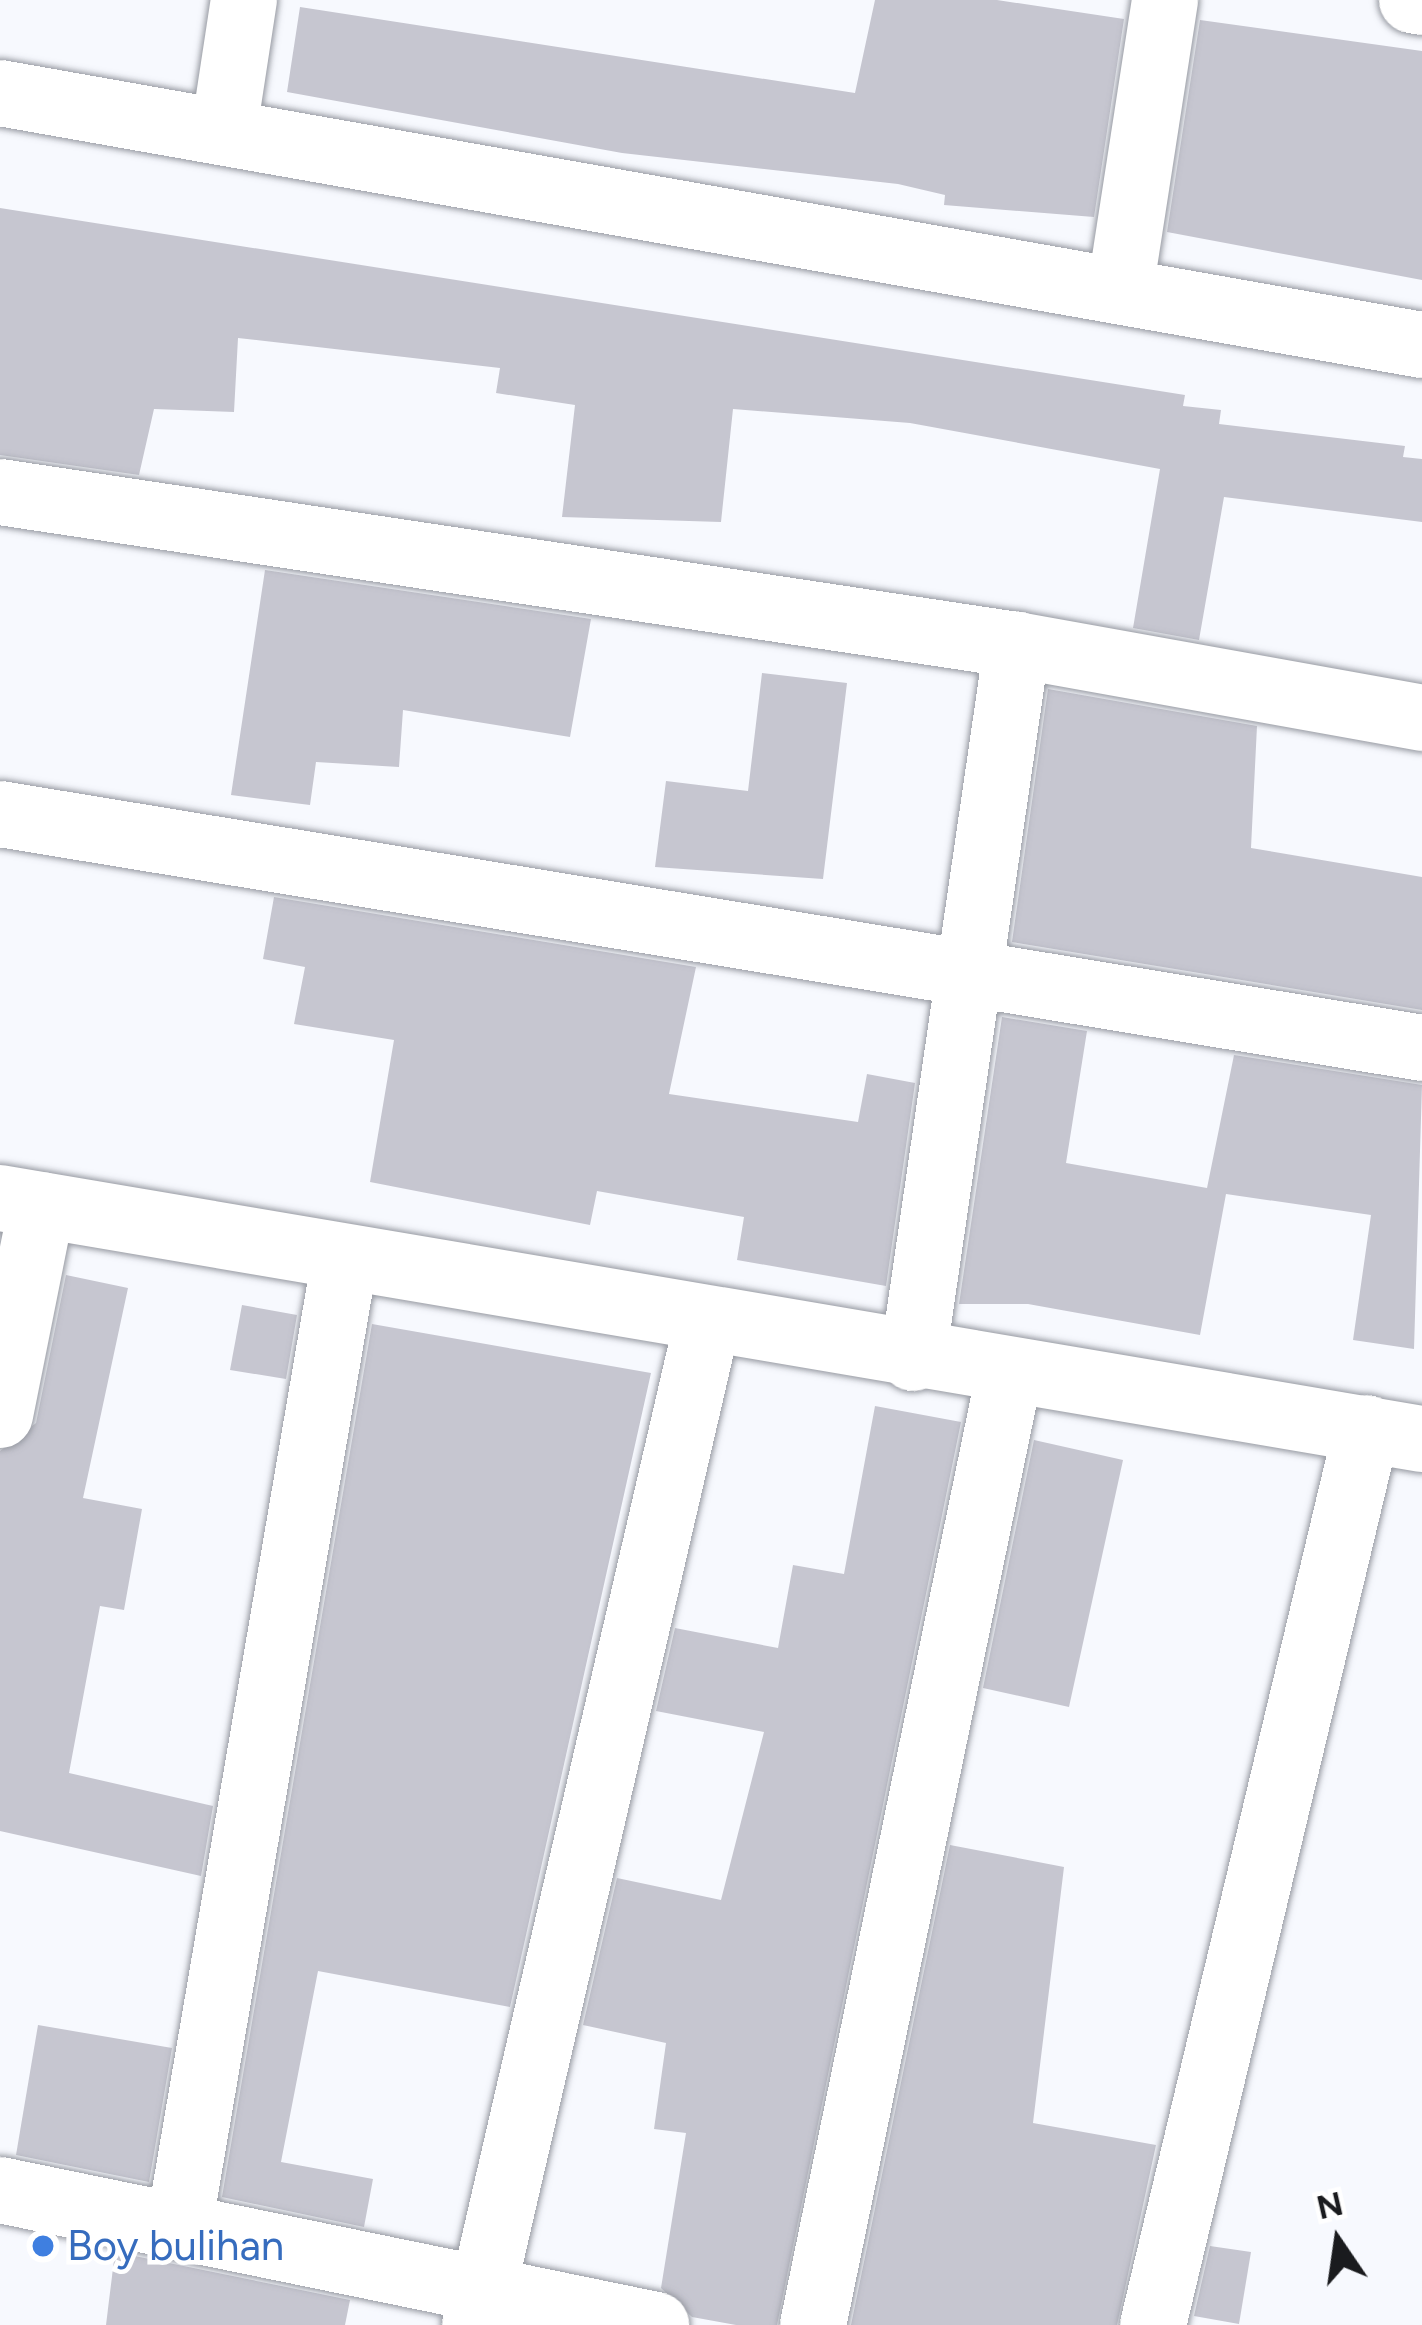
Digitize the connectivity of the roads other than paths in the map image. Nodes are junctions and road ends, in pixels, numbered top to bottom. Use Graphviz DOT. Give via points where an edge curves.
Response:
graph roads {
  1 [pos="244,0"];
  2 [pos="1166,0"];
  3 [pos="1412,0"];
  4 [pos="1422,2"];
  5 [pos="0,93"];
  6 [pos="224,130"];
  7 [pos="1120,291"];
  8 [pos="1422,345"];
  9 [pos="0,491"];
  10 [pos="1017,645"];
  11 [pos="1422,718"];
  12 [pos="0,814"];
  13 [pos="972,977"];
  14 [pos="1422,1048"];
  15 [pos="21,1201"];
  16 [pos="345,1258"];
  17 [pos="706,1323"];
  18 [pos="913,1358"];
  19 [pos="1010,1375"];
  20 [pos="0,1415"];
  21 [pos="1394,1434"];
  22 [pos="0,2190"];
  23 [pos="179,2227"];
  24 [pos="478,2307"];
  25 [pos="656,2325"];
  26 [pos="813,2325"];
  27 [pos="1153,2325"];
  1 -- 6 [label="street"];
  2 -- 7 [label="street"];
  3 -- 4 [label="street"];
  5 -- 6 [label="street"];
  6 -- 7 [label="street"];
  7 -- 8 [label="street"];
  9 -- 10 [label="street"];
  10 -- 11 [label="street"];
  10 -- 13 [label="street"];
  12 -- 13 [label="street"];
  13 -- 14 [label="street"];
  13 -- 18 [label="street"];
  15 -- 16 [label="street"];
  15 -- 20 [label="street"];
  16 -- 17 [label="street"];
  16 -- 23 [label="street"];
  17 -- 18 [label="street"];
  17 -- 24 [label="street"];
  18 -- 19 [label="street"];
  19 -- 21 [label="street"];
  19 -- 26 [label="street"];
  21 -- 27 [label="street"];
  22 -- 23 [label="street"];
  23 -- 24 [label="street"];
  24 -- 25 [label="street"];
}
